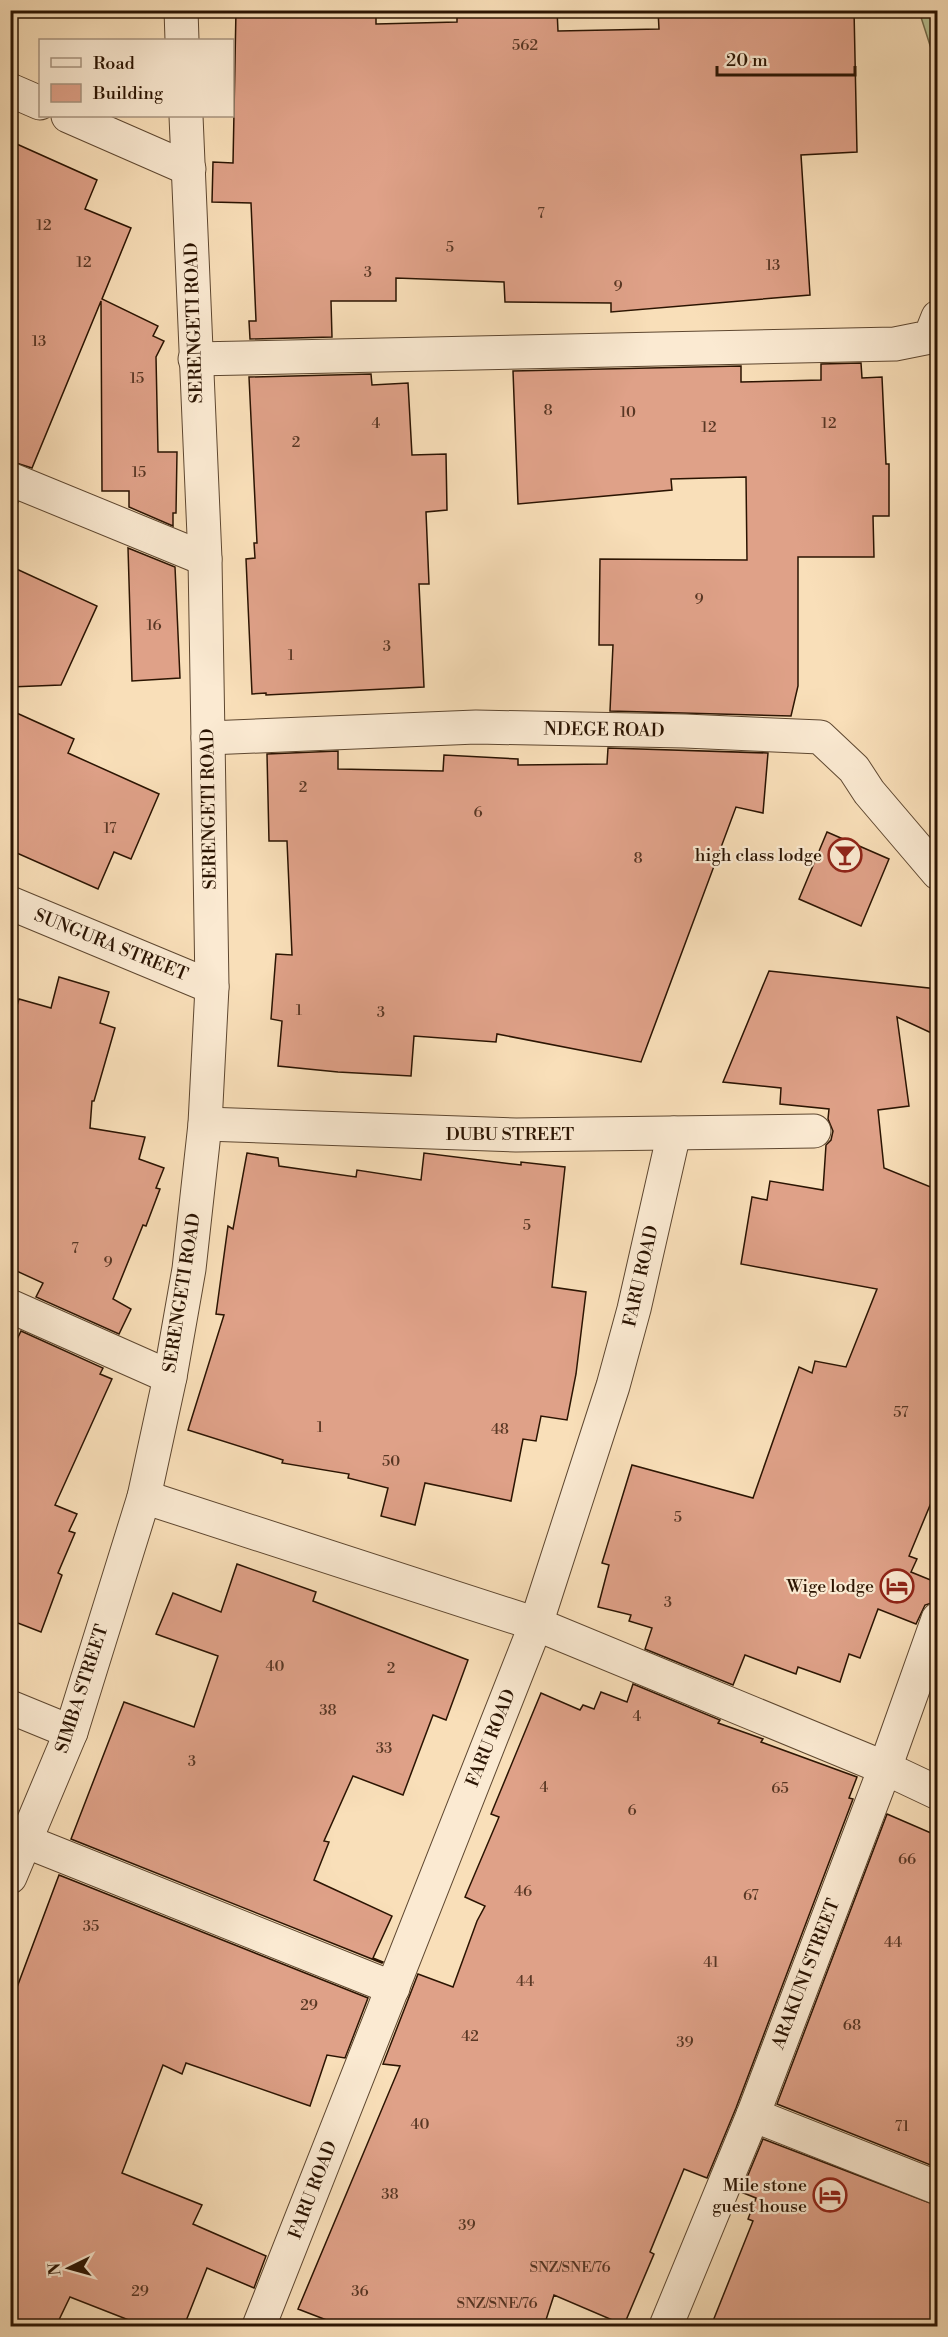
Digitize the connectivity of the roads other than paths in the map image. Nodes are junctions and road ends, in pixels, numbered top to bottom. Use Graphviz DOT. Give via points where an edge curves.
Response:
graph roads {
  1 [pos="181,10"];
  2 [pos="182,39"];
  3 [pos="10,90"];
  4 [pos="39,103"];
  5 [pos="70,117"];
  6 [pos="186,117"];
  7 [pos="189,169"];
  8 [pos="938,317"];
  9 [pos="195,359"];
  10 [pos="10,479"];
  11 [pos="205,560"];
  12 [pos="208,738"];
  13 [pos="938,873"];
  14 [pos="10,903"];
  15 [pos="212,987"];
  16 [pos="205,1124"];
  17 [pos="814,1131"];
  18 [pos="674,1133"];
  19 [pos="10,1306"];
  20 [pos="170,1377"];
  21 [pos="144,1497"];
  22 [pos="938,1619"];
  23 [pos="536,1624"];
  24 [pos="10,1707"];
  25 [pos="71,1732"];
  26 [pos="885,1768"];
  27 [pos="938,1793"];
  28 [pos="25,1841"];
  29 [pos="10,1877"];
  30 [pos="393,1988"];
  31 [pos="753,2115"];
  32 [pos="938,2188"];
  33 [pos="260,2326"];
  34 [pos="666,2326"];
  1 -- 2 [label="street"];
  3 -- 4 [label="street"];
  5 -- 7 [label="street"];
  6 -- 7 [label="street, SERENGETI ROAD"];
  7 -- 9 [label="street, SERENGETI ROAD"];
  8 -- 9 [label="street" via="930,337 895,344"];
  9 -- 11 [label="street, SERENGETI ROAD"];
  10 -- 11 [label="street"];
  11 -- 12 [label="street, SERENGETI ROAD"];
  12 -- 13 [label="street, NDEGE ROAD" via="476,727 820,737 854,769"];
  12 -- 15 [label="street, SERENGETI ROAD"];
  14 -- 15 [label="street, SUNGURA STREET"];
  15 -- 16 [label="street, SERENGETI ROAD"];
  16 -- 18 [label="street, DUBU STREET" via="505,1135"];
  16 -- 20 [label="street, SERENGETI ROAD" via="189,1269"];
  17 -- 18 [label="street, DUBU STREET"];
  18 -- 23 [label="street, FARU ROAD" via="613,1386"];
  19 -- 20 [label="street"];
  20 -- 21 [label="street, SERENGETI ROAD"];
  21 -- 23 [label="street"];
  21 -- 25 [label="street, SIMBA STREET"];
  22 -- 26 [label="street, ARAKUNI STREET"];
  23 -- 26 [label="street"];
  23 -- 30 [label="street, FARU ROAD"];
  24 -- 25 [label="street"];
  25 -- 28 [label="street, SIMBA STREET"];
  26 -- 27 [label="street"];
  26 -- 31 [label="street, ARAKUNI STREET"];
  28 -- 29 [label="street, SIMBA STREET"];
  28 -- 30 [label="street"];
  30 -- 33 [label="street, FARU ROAD"];
  31 -- 32 [label="street"];
  31 -- 34 [label="street, ARAKUNI STREET"];
}
